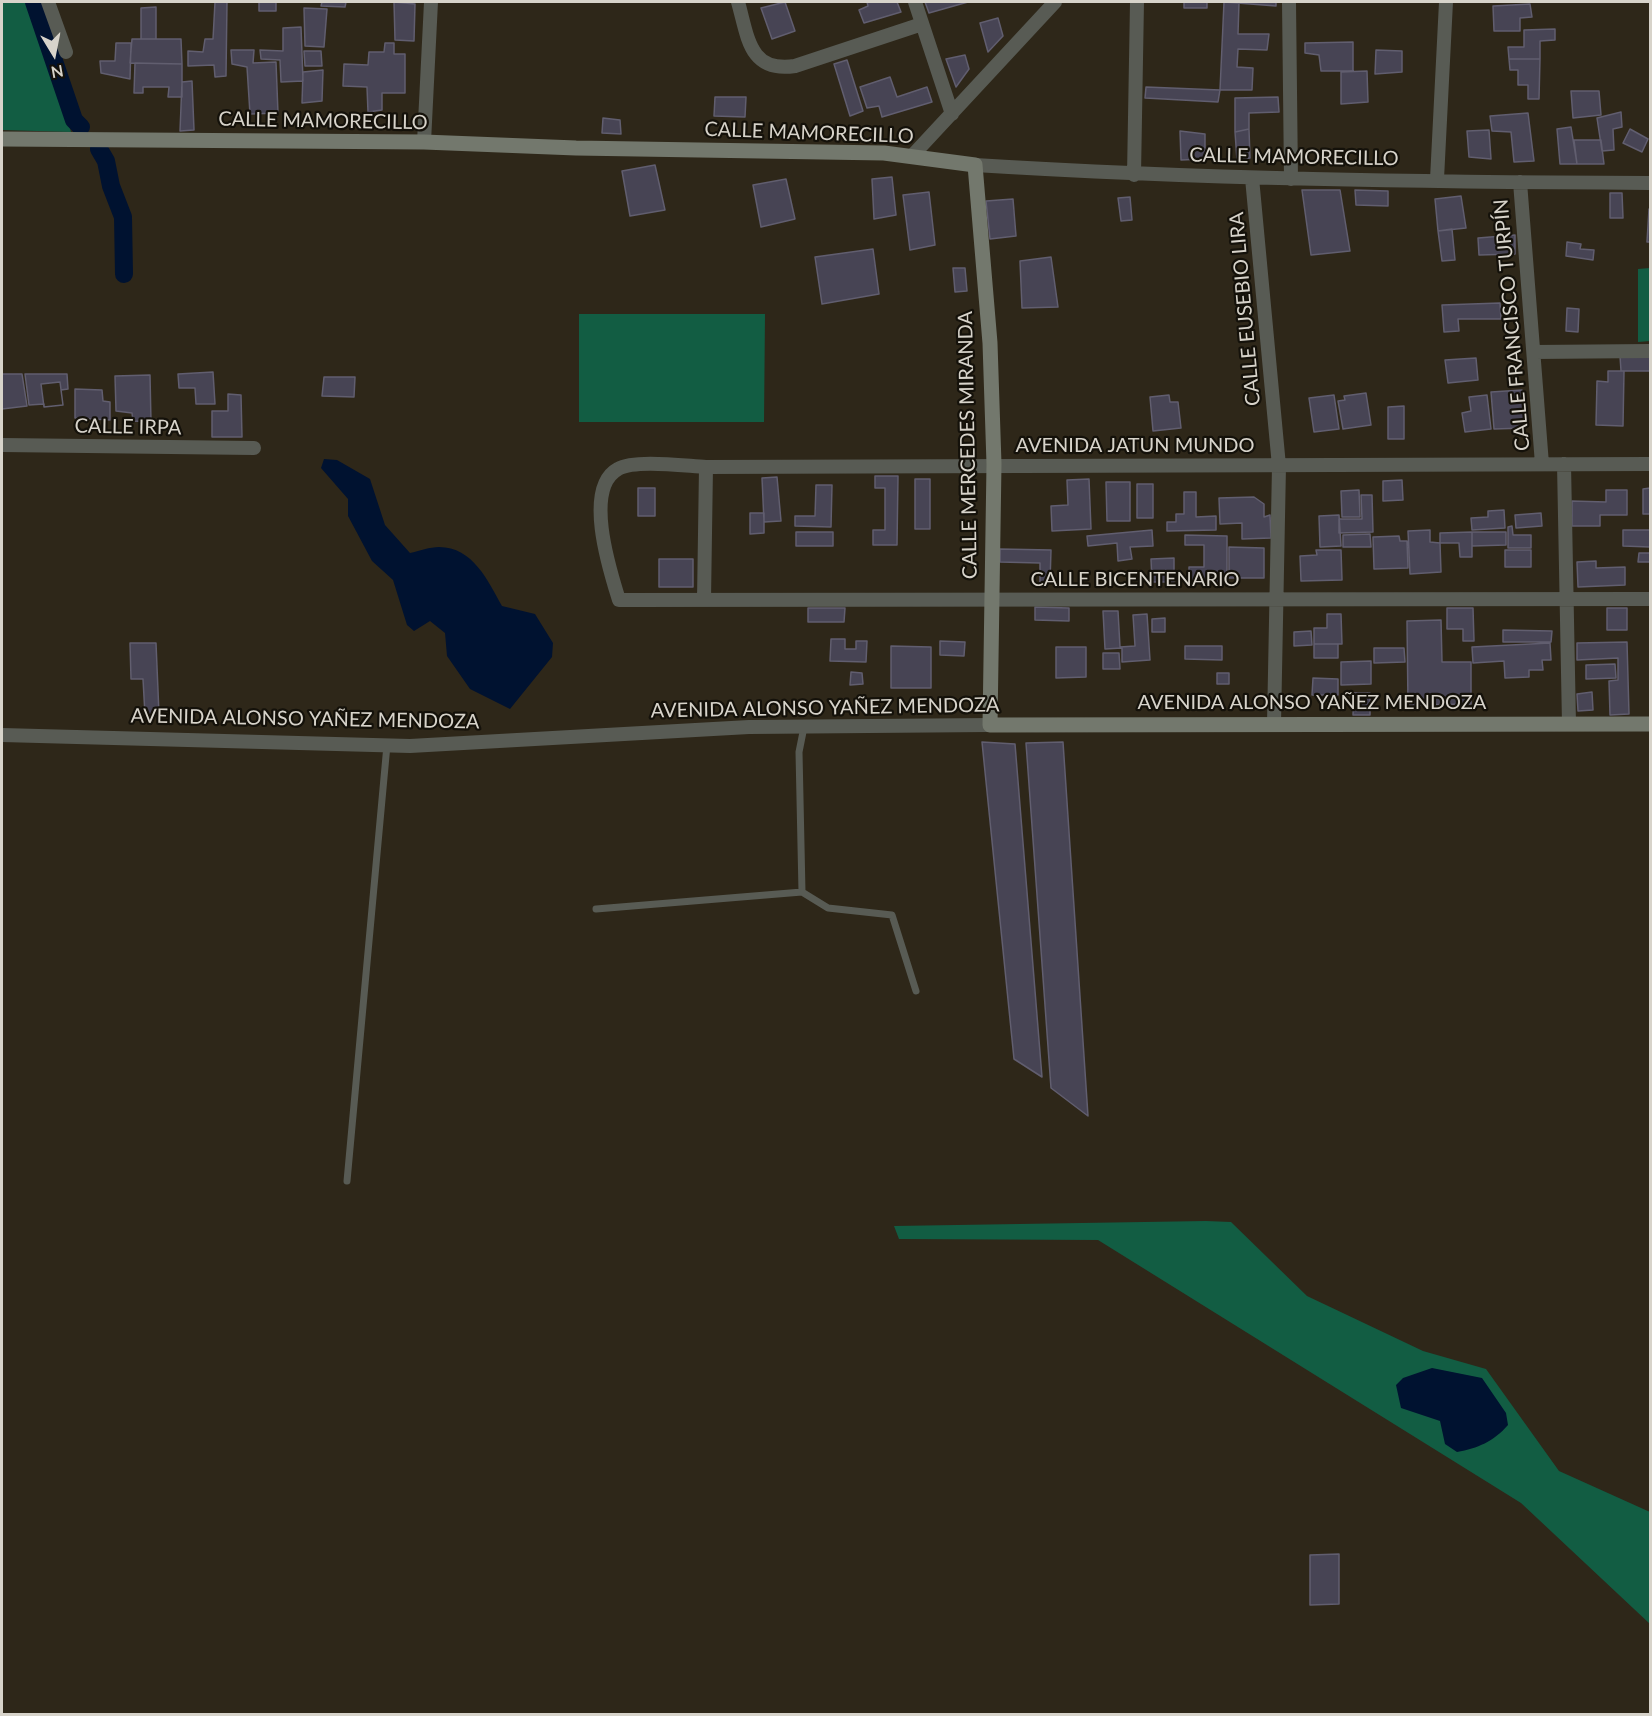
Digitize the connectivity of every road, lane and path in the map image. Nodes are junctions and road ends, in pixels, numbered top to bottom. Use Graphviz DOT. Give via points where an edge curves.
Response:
graph roads {
  1 [pos="48,2"];
  2 [pos="431,2"];
  3 [pos="738,2"];
  4 [pos="915,2"];
  5 [pos="1055,2"];
  6 [pos="1137,2"];
  7 [pos="1289,2"];
  8 [pos="1446,2"];
  9 [pos="922,24"];
  10 [pos="66,51"];
  11 [pos="952,114"];
  12 [pos="2,139"];
  13 [pos="424,142"];
  14 [pos="912,156"];
  15 [pos="975,165"];
  16 [pos="1134,175"];
  17 [pos="1252,178"];
  18 [pos="1291,179"];
  19 [pos="1437,179"];
  20 [pos="1520,182"];
  21 [pos="1650,183"];
  22 [pos="1534,351"];
  23 [pos="1650,351"];
  24 [pos="2,445"];
  25 [pos="254,448"];
  26 [pos="994,464"];
  27 [pos="1542,464"];
  28 [pos="1564,464"];
  29 [pos="1650,464"];
  30 [pos="1279,466"];
  31 [pos="706,467"];
  32 [pos="1276,598"];
  33 [pos="1568,599"];
  34 [pos="1650,599"];
  35 [pos="619,600"];
  36 [pos="704,600"];
  37 [pos="992,600"];
  38 [pos="1274,724"];
  39 [pos="1569,724"];
  40 [pos="1650,724"];
  41 [pos="990,725"];
  42 [pos="804,727"];
  43 [pos="2,735"];
  44 [pos="387,745"];
  45 [pos="802,892"];
  46 [pos="597,909"];
  47 [pos="916,991"];
  48 [pos="347,1181"];
  1 -- 10 [label="street"];
  2 -- 13 [label="street"];
  3 -- 9 [label="street" via="757,58 768,66 781,68"];
  4 -- 9 [label="street"];
  5 -- 11 [label="street"];
  6 -- 16 [label="street"];
  7 -- 18 [label="street"];
  8 -- 19 [label="street"];
  9 -- 11 [label="street"];
  11 -- 14 [label="street"];
  12 -- 13 [label="street, CALLE MAMORECILLO"];
  13 -- 14 [label="street, CALLE MAMORECILLO"];
  14 -- 15 [label="street, CALLE MAMORECILLO"];
  15 -- 16 [label="street, CALLE MAMORECILLO"];
  15 -- 26 [label="street, CALLE MERCEDES MIRANDA" via="990,344"];
  16 -- 17 [label="street, CALLE MAMORECILLO"];
  17 -- 18 [label="street, CALLE MAMORECILLO"];
  17 -- 30 [label="street, CALLE EUSEBIO LIRA"];
  18 -- 19 [label="street, CALLE MAMORECILLO"];
  19 -- 20 [label="street, CALLE MAMORECILLO"];
  20 -- 21 [label="street, CALLE MAMORECILLO"];
  20 -- 22 [label="street, CALLE FRANCISCO TURPÍN"];
  22 -- 23 [label="street"];
  22 -- 27 [label="street, CALLE FRANCISCO TURPÍN"];
  24 -- 25 [label="street, CALLE IRPA"];
  26 -- 30 [label="street, AVENIDA JATUN MUNDO"];
  26 -- 31 [label="street, AVENIDA JATUN MUNDO"];
  26 -- 37 [label="street, CALLE MERCEDES MIRANDA"];
  27 -- 28 [label="street, AVENIDA JATUN MUNDO"];
  27 -- 30 [label="street, AVENIDA JATUN MUNDO"];
  28 -- 29 [label="street, AVENIDA JATUN MUNDO"];
  28 -- 33 [label="street"];
  30 -- 32 [label="street, CALLE EUSEBIO LIRA"];
  31 -- 35 [label="street, AVENIDA JATUN MUNDO" via="637,465 619,468 607,478 602,494 605,552"];
  31 -- 36 [label="street"];
  32 -- 33 [label="street, CALLE BICENTENARIO"];
  32 -- 37 [label="street, CALLE BICENTENARIO"];
  32 -- 38 [label="street, CALLE EUSEBIO LIRA"];
  33 -- 34 [label="street, CALLE BICENTENARIO"];
  33 -- 39 [label="street"];
  35 -- 36 [label="street, CALLE BICENTENARIO"];
  36 -- 37 [label="street, CALLE BICENTENARIO"];
  37 -- 41 [label="street, CALLE MERCEDES MIRANDA"];
  38 -- 39 [label="street, AVENIDA ALONSO YAÑEZ MENDOZA"];
  38 -- 41 [label="street, AVENIDA ALONSO YAÑEZ MENDOZA"];
  39 -- 40 [label="street, AVENIDA ALONSO YAÑEZ MENDOZA"];
  41 -- 42 [label="street, AVENIDA ALONSO YAÑEZ MENDOZA"];
  42 -- 44 [label="street, AVENIDA ALONSO YAÑEZ MENDOZA"];
  42 -- 45 [label="lane" via="799,752"];
  43 -- 44 [label="street, AVENIDA ALONSO YAÑEZ MENDOZA"];
  44 -- 48 [label="lane"];
  45 -- 46 [label="lane"];
  45 -- 47 [label="lane" via="828,908 892,915"];
}
